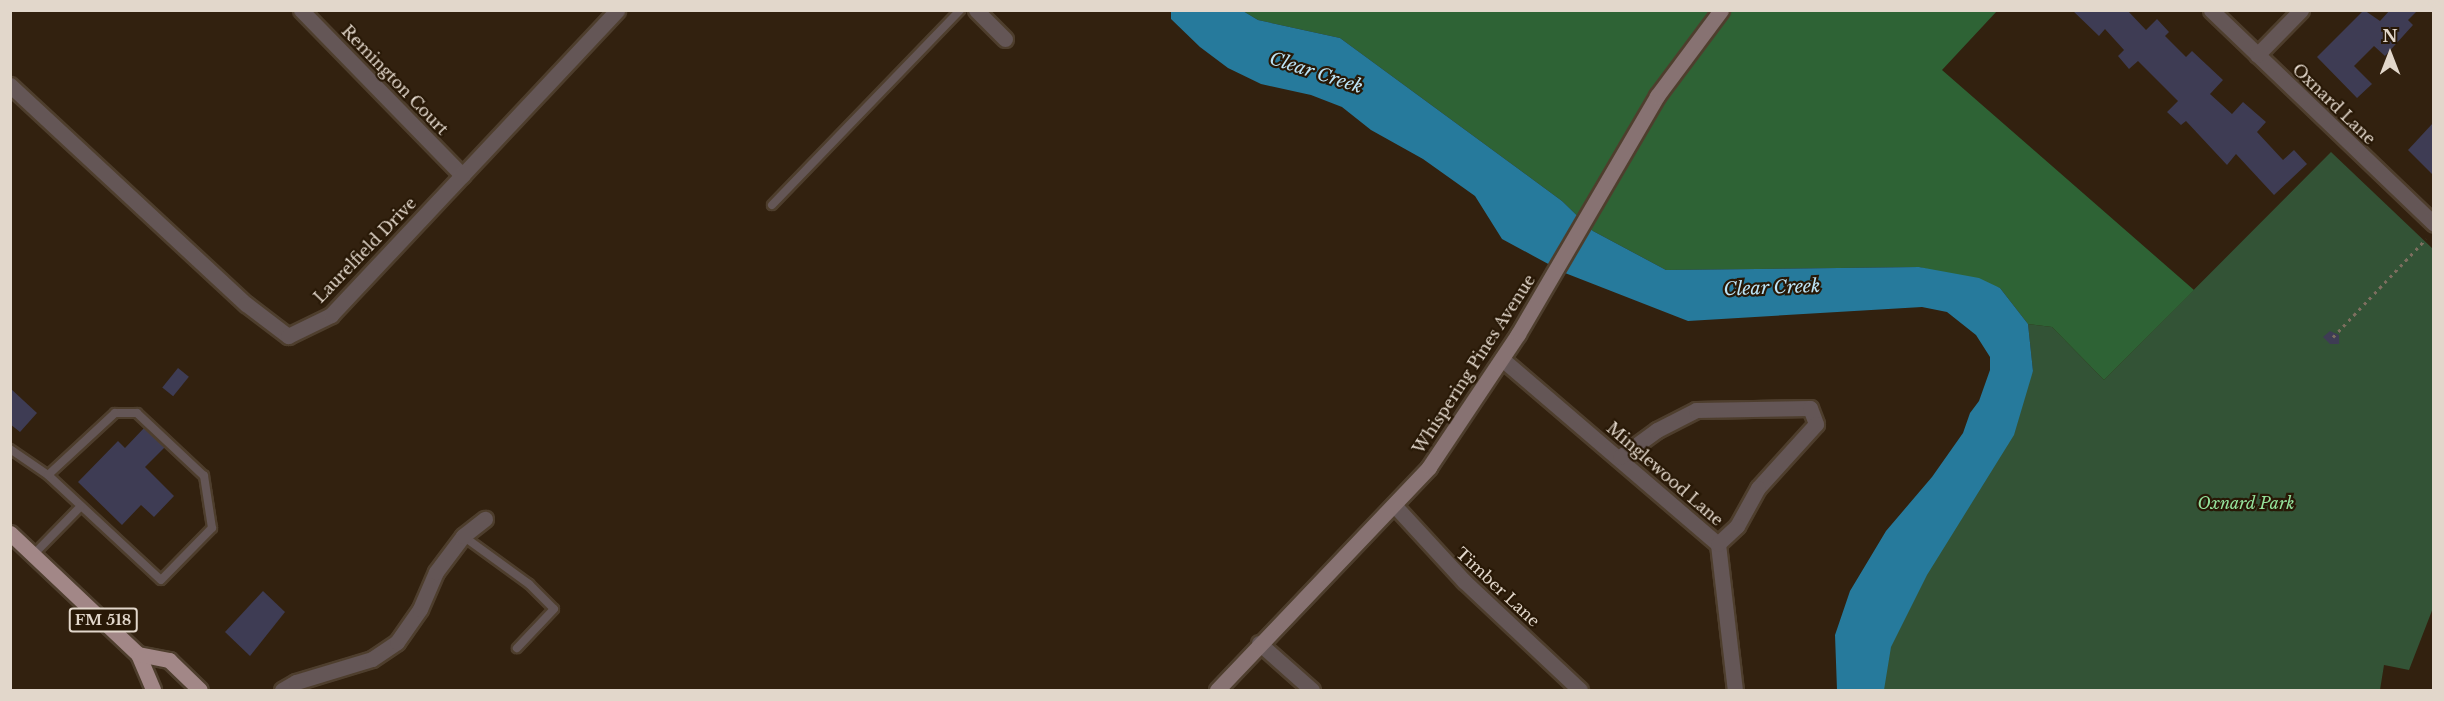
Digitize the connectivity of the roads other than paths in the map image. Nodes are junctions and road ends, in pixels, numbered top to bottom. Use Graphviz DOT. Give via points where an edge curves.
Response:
graph roads {
  1 [pos="301,10"];
  2 [pos="617,10"];
  3 [pos="960,10"];
  4 [pos="976,10"];
  5 [pos="1721,10"];
  6 [pos="2211,10"];
  7 [pos="2301,10"];
  8 [pos="1005,39"];
  9 [pos="2257,55"];
  10 [pos="10,85"];
  11 [pos="462,175"];
  12 [pos="772,205"];
  13 [pos="2433,224"];
  14 [pos="1502,359"];
  15 [pos="10,449"];
  16 [pos="1620,457"];
  17 [pos="48,475"];
  18 [pos="1395,506"];
  19 [pos="80,507"];
  20 [pos="485,519"];
  21 [pos="10,532"];
  22 [pos="463,536"];
  23 [pos="1719,544"];
  24 [pos="34,554"];
  25 [pos="1259,644"];
  26 [pos="517,648"];
  27 [pos="138,654"];
  28 [pos="153,690"];
  29 [pos="200,690"];
  30 [pos="282,690"];
  31 [pos="1217,690"];
  32 [pos="1312,690"];
  33 [pos="1580,690"];
  34 [pos="1736,690"];
  1 -- 11 [label="street, Remington Court"];
  2 -- 11 [label="street, Laurelfield Drive"];
  3 -- 12 [label="lane"];
  4 -- 8 [label="street"];
  5 -- 14 [label="main road, Whispering Pines Avenue" via="1682,60"];
  6 -- 9 [label="street, Oxnard Lane"];
  7 -- 9 [label="street"];
  9 -- 13 [label="street, Oxnard Lane"];
  10 -- 11 [label="street, Laurelfield Drive" via="246,304 288,336 331,315"];
  14 -- 16 [label="street, Minglewood Lane"];
  14 -- 18 [label="main road, Whispering Pines Avenue" via="1436,459"];
  15 -- 17 [label="lane"];
  16 -- 23 [label="street, Minglewood Lane"];
  16 -- 23 [label="street" via="1657,430 1696,410 1810,408 1816,424 1758,488 1737,526"];
  17 -- 19 [label="lane"];
  17 -- 19 [label="lane" via="115,413 137,413 204,476 212,528 161,580"];
  18 -- 25 [label="main road, Whispering Pines Avenue"];
  18 -- 33 [label="street, Timber Lane" via="1464,581"];
  19 -- 24 [label="lane"];
  20 -- 22 [label="street"];
  21 -- 24 [label="main road, FM 518"];
  22 -- 26 [label="lane" via="529,584 554,609"];
  22 -- 30 [label="street" via="436,572 420,609 397,642 372,659 296,682"];
  23 -- 34 [label="street, Minglewood Lane"];
  24 -- 27 [label="main road, FM 518"];
  25 -- 31 [label="main road, Whispering Pines Avenue"];
  25 -- 32 [label="street"];
  27 -- 28 [label="main road, FM 518"];
  27 -- 29 [label="main road, FM 518" via="169,660"];
}
